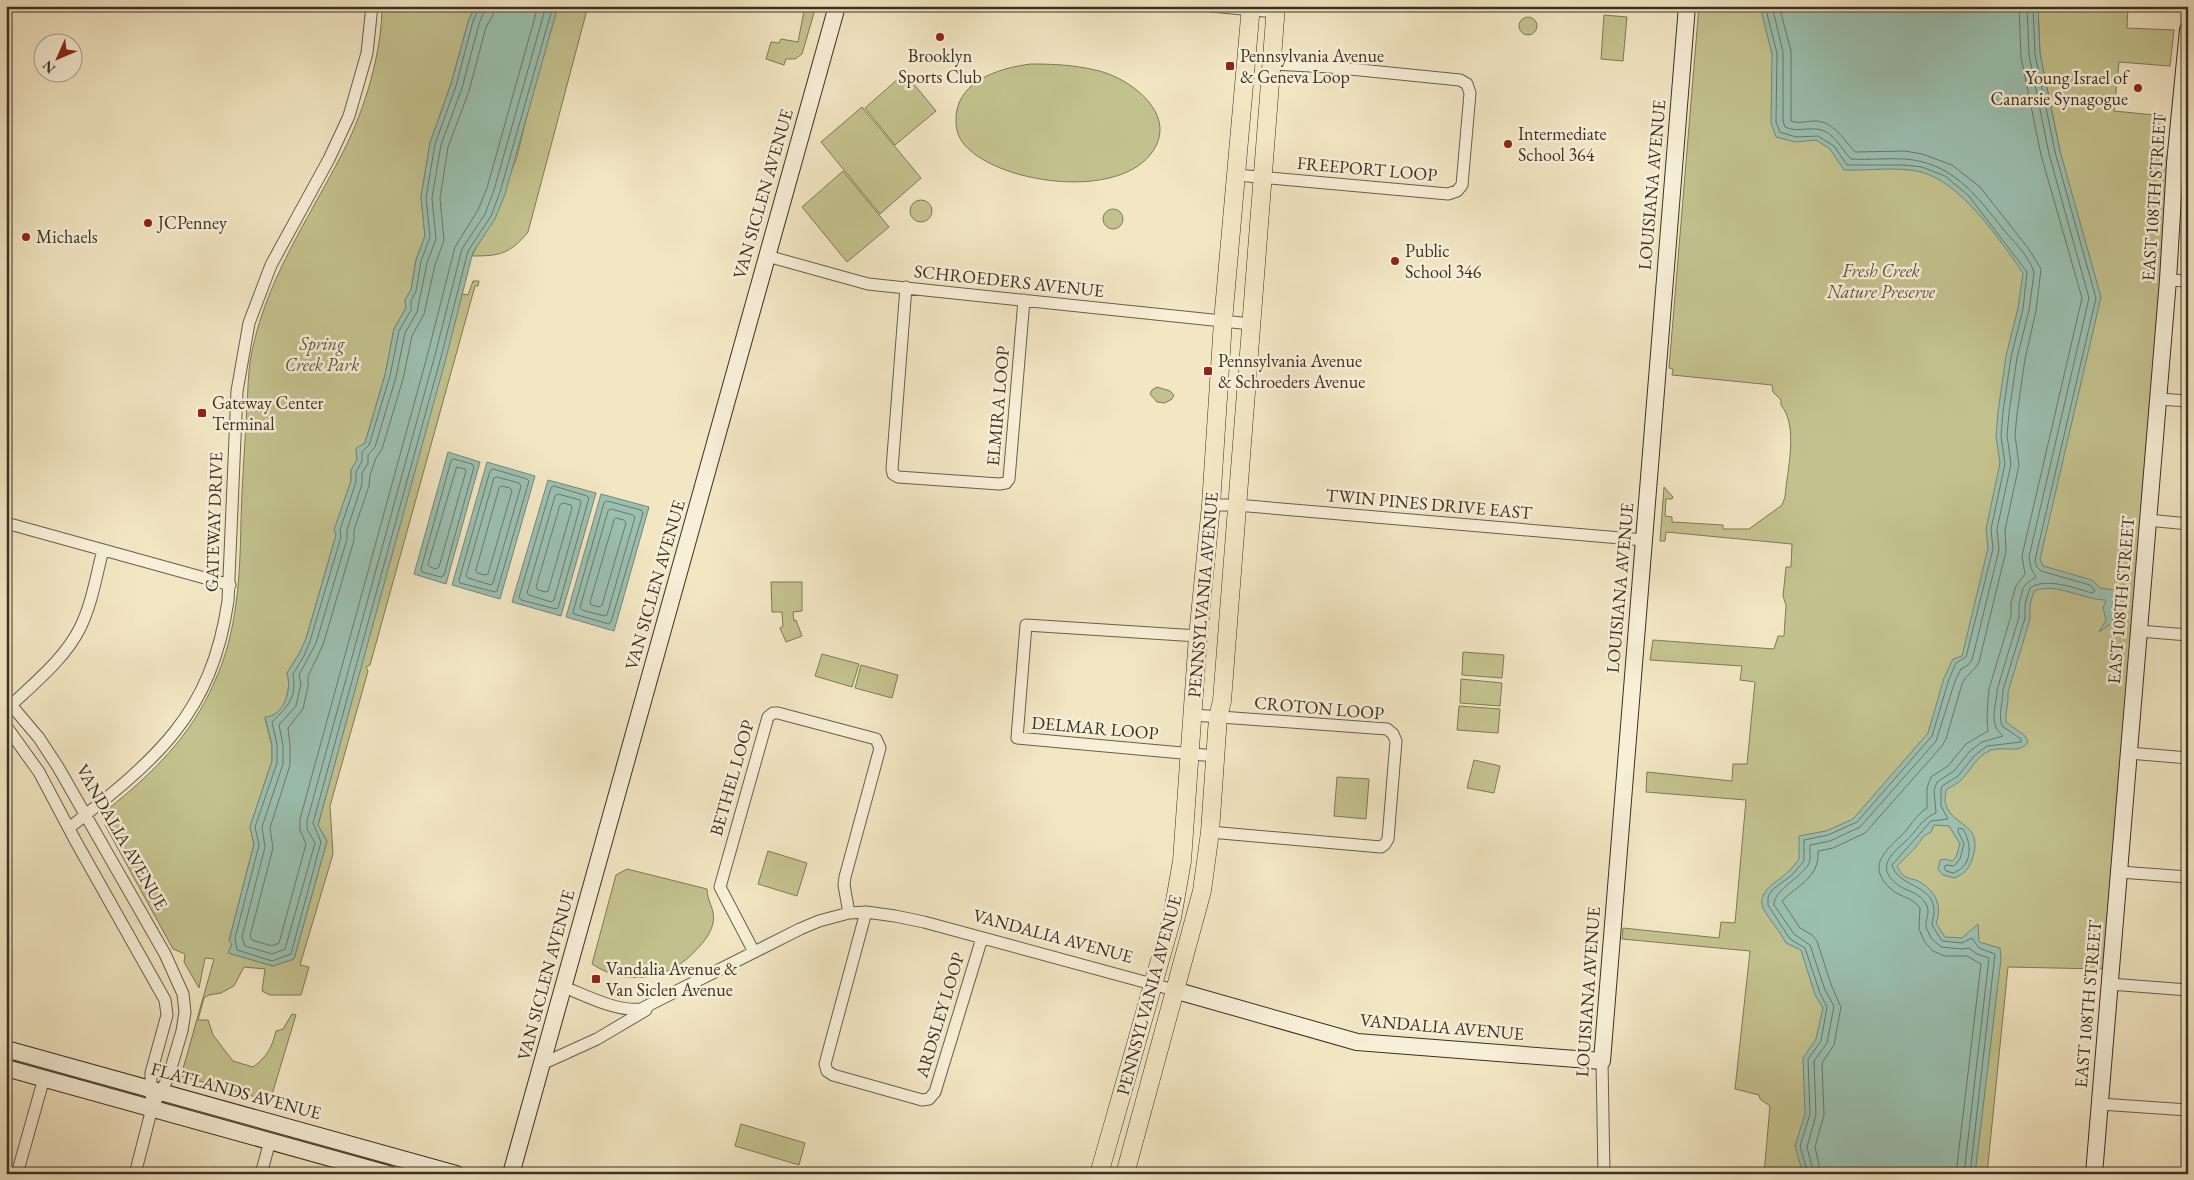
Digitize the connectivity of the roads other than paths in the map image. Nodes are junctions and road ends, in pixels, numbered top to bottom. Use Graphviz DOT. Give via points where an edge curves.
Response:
graph roads {
  1 [pos="372,6"];
  2 [pos="837,6"];
  3 [pos="1211,6"];
  4 [pos="1686,6"];
  5 [pos="1251,8"];
  6 [pos="1276,9"];
  7 [pos="2188,30"];
  8 [pos="2187,47"];
  9 [pos="1272,64"];
  10 [pos="2181,165"];
  11 [pos="1237,174"];
  12 [pos="1263,177"];
  13 [pos="766,256"];
  14 [pos="2168,280"];
  15 [pos="2188,281"];
  16 [pos="906,287"];
  17 [pos="1024,300"];
  18 [pos="1223,321"];
  19 [pos="1251,324"];
  20 [pos="2158,399"];
  21 [pos="2188,401"];
  22 [pos="1211,505"];
  23 [pos="1236,505"];
  24 [pos="2148,520"];
  25 [pos="6,523"];
  26 [pos="2188,524"];
  27 [pos="1644,540"];
  28 [pos="103,550"];
  29 [pos="230,585"];
  30 [pos="2139,631"];
  31 [pos="2188,635"];
  32 [pos="1198,636"];
  33 [pos="8,704"];
  34 [pos="1193,715"];
  35 [pos="1218,717"];
  36 [pos="6,726"];
  37 [pos="2128,753"];
  38 [pos="1191,754"];
  39 [pos="1215,756"];
  40 [pos="2188,758"];
  41 [pos="86,815"];
  42 [pos="69,828"];
  43 [pos="1210,832"];
  44 [pos="2120,872"];
  45 [pos="2188,877"];
  46 [pos="866,912"];
  47 [pos="849,913"];
  48 [pos="982,938"];
  49 [pos="754,952"];
  50 [pos="1154,984"];
  51 [pos="2110,984"];
  52 [pos="564,987"];
  53 [pos="1174,990"];
  54 [pos="2188,990"];
  55 [pos="656,1002"];
  56 [pos="6,1049"];
  57 [pos="1602,1061"];
  58 [pos="542,1064"];
  59 [pos="6,1068"];
  60 [pos="44,1078"];
  61 [pos="156,1090"];
  62 [pos="2100,1104"];
  63 [pos="152,1108"];
  64 [pos="2188,1110"];
  65 [pos="270,1141"];
  66 [pos="17,1174"];
  67 [pos="135,1174"];
  68 [pos="261,1174"];
  69 [pos="388,1174"];
  70 [pos="456,1174"];
  71 [pos="511,1174"];
  72 [pos="1099,1174"];
  73 [pos="1124,1174"];
  74 [pos="1604,1174"];
  75 [pos="2094,1174"];
  1 -- 29 [label="street, GATEWAY DRIVE" via="367,53 349,116 271,266 247,331 237,391"];
  2 -- 13 [label="street, VAN SICLEN AVENUE"];
  3 -- 5 [label="street"];
  4 -- 27 [label="street, LOUISIANA AVENUE"];
  5 -- 6 [label="street"];
  5 -- 11 [label="main road, PENNSYLVANIA AVENUE"];
  6 -- 9 [label="main road, PENNSYLVANIA AVENUE"];
  7 -- 8 [label="street, EAST 108TH STREET"];
  8 -- 10 [label="street, EAST 108TH STREET"];
  9 -- 12 [label="main road, PENNSYLVANIA AVENUE"];
  9 -- 12 [label="street, FREEPORT LOOP" via="1460,80 1467,84 1470,93 1462,185 1458,191 1448,194"];
  10 -- 14 [label="street, EAST 108TH STREET"];
  11 -- 12 [label="street, FREEPORT LOOP"];
  11 -- 18 [label="main road, PENNSYLVANIA AVENUE"];
  12 -- 19 [label="main road, PENNSYLVANIA AVENUE"];
  13 -- 16 [label="street, SCHROEDERS AVENUE" via="868,284"];
  13 -- 52 [label="street, VAN SICLEN AVENUE"];
  14 -- 15 [label="street"];
  14 -- 20 [label="street, EAST 108TH STREET"];
  16 -- 17 [label="street, SCHROEDERS AVENUE"];
  16 -- 17 [label="street, ELMIRA LOOP" via="892,469 898,477 999,484 1009,479"];
  17 -- 18 [label="street, SCHROEDERS AVENUE"];
  18 -- 19 [label="street, SCHROEDERS AVENUE"];
  18 -- 22 [label="main road, PENNSYLVANIA AVENUE"];
  19 -- 23 [label="main road, PENNSYLVANIA AVENUE"];
  20 -- 21 [label="street"];
  20 -- 24 [label="street, EAST 108TH STREET"];
  22 -- 23 [label="street, TWIN PINES DRIVE EAST"];
  22 -- 32 [label="main road, PENNSYLVANIA AVENUE"];
  23 -- 27 [label="street, TWIN PINES DRIVE EAST"];
  23 -- 35 [label="main road, PENNSYLVANIA AVENUE" via="1222,701"];
  24 -- 26 [label="street"];
  24 -- 30 [label="street, EAST 108TH STREET"];
  25 -- 28 [label="street"];
  27 -- 57 [label="street, LOUISIANA AVENUE"];
  28 -- 29 [label="street"];
  28 -- 33 [label="street" via="76,636 56,662"];
  29 -- 41 [label="street, GATEWAY DRIVE" via="220,645 187,716 145,766"];
  30 -- 31 [label="street"];
  30 -- 37 [label="street, EAST 108TH STREET"];
  32 -- 34 [label="main road, PENNSYLVANIA AVENUE"];
  32 -- 38 [label="street, DELMAR LOOP" via="1026,625 1017,738"];
  33 -- 41 [label="street, VANDALIA AVENUE" via="48,752"];
  34 -- 35 [label="street, CROTON LOOP"];
  34 -- 38 [label="main road, PENNSYLVANIA AVENUE"];
  35 -- 39 [label="main road, PENNSYLVANIA AVENUE"];
  35 -- 43 [label="street, CROTON LOOP" via="1386,729 1396,741 1388,839 1381,847"];
  36 -- 42 [label="street" via="31,758"];
  37 -- 40 [label="street"];
  37 -- 44 [label="street, EAST 108TH STREET"];
  38 -- 39 [label="street, DELMAR LOOP"];
  38 -- 50 [label="main road, PENNSYLVANIA AVENUE" via="1178,889"];
  39 -- 43 [label="main road, PENNSYLVANIA AVENUE"];
  41 -- 42 [label="street, GATEWAY DRIVE"];
  41 -- 61 [label="street, VANDALIA AVENUE" via="181,986 185,1006 182,1031 168,1078"];
  42 -- 61 [label="street" via="165,1000 167,1010 151,1073"];
  43 -- 53 [label="main road, PENNSYLVANIA AVENUE" via="1202,891"];
  44 -- 45 [label="street"];
  44 -- 51 [label="street, EAST 108TH STREET"];
  46 -- 47 [label="street, VANDALIA AVENUE"];
  46 -- 48 [label="street, VANDALIA AVENUE" via="924,922"];
  46 -- 48 [label="street, ARDSLEY LOOP" via="825,1064 826,1071 922,1100 929,1099 935,1092"];
  47 -- 49 [label="street, VANDALIA AVENUE" via="800,929"];
  47 -- 49 [label="street, BETHEL LOOP" via="845,877 879,743 876,739 773,713 768,717 720,887"];
  48 -- 50 [label="street, VANDALIA AVENUE"];
  49 -- 55 [label="street, VANDALIA AVENUE"];
  50 -- 53 [label="street, VANDALIA AVENUE"];
  50 -- 72 [label="main road, PENNSYLVANIA AVENUE"];
  51 -- 54 [label="street"];
  51 -- 62 [label="street, EAST 108TH STREET"];
  52 -- 55 [label="street, VANDALIA AVENUE" via="627,1009 641,1009"];
  52 -- 58 [label="street, VAN SICLEN AVENUE"];
  53 -- 57 [label="street, VANDALIA AVENUE" via="1358,1042"];
  53 -- 73 [label="main road, PENNSYLVANIA AVENUE"];
  55 -- 58 [label="street, VANDALIA AVENUE" via="610,1031"];
  56 -- 61 [label="street, FLATLANDS AVENUE"];
  57 -- 74 [label="street, LOUISIANA AVENUE"];
  58 -- 71 [label="street, VAN SICLEN AVENUE"];
  59 -- 60 [label="street"];
  60 -- 63 [label="street"];
  60 -- 66 [label="street"];
  61 -- 63 [label="street"];
  61 -- 70 [label="street, FLATLANDS AVENUE"];
  62 -- 64 [label="street"];
  62 -- 75 [label="street, EAST 108TH STREET"];
  63 -- 65 [label="street"];
  63 -- 67 [label="street"];
  65 -- 68 [label="street"];
  65 -- 69 [label="street"];
}
